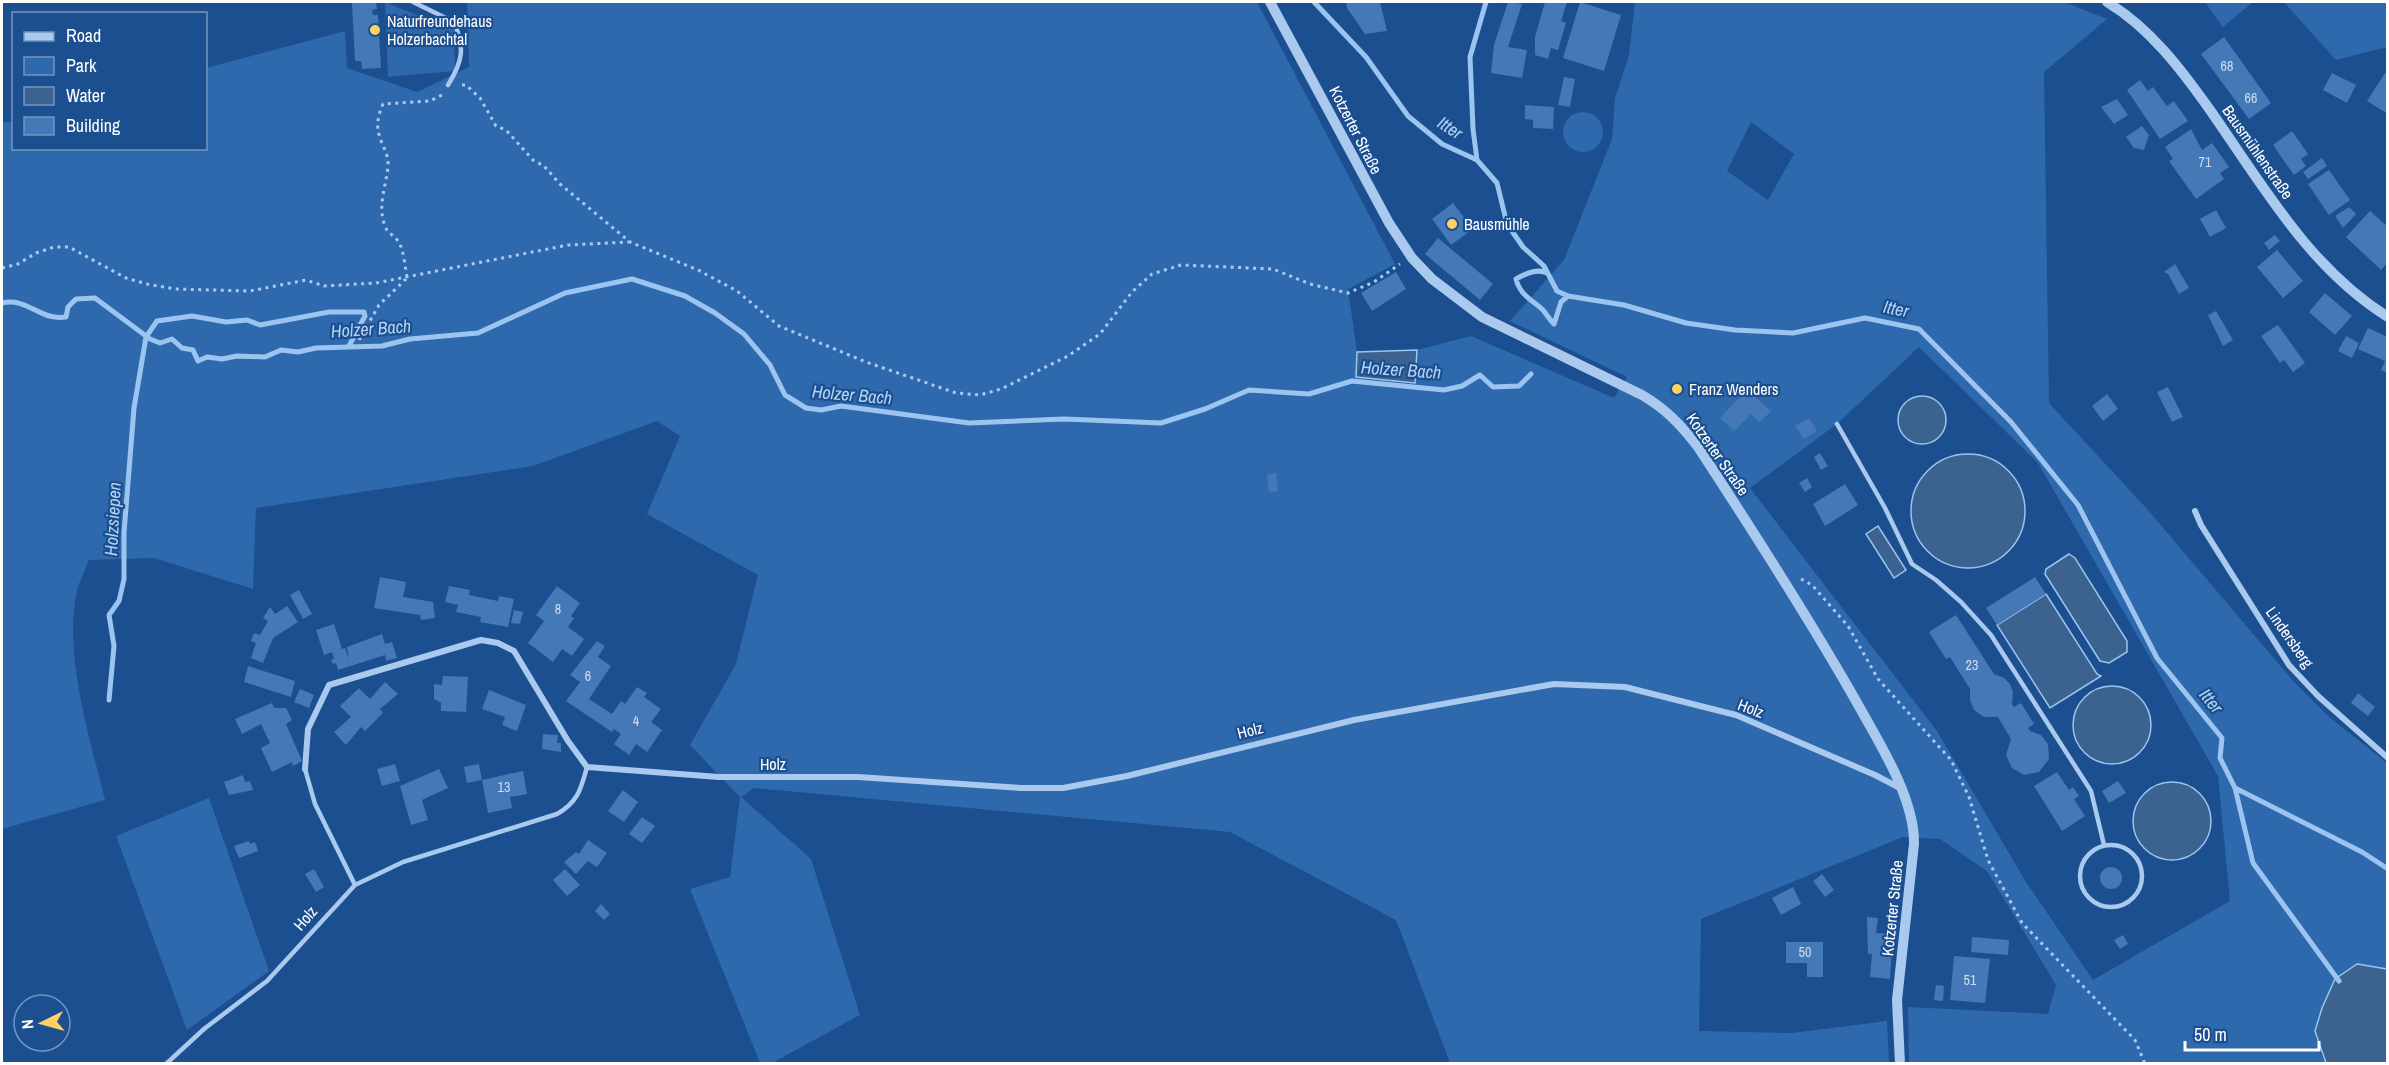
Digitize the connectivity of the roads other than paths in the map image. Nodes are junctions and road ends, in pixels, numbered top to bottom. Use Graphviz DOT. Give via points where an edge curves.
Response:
graph roads {
  1 [pos="413,2"];
  2 [pos="1270,2"];
  3 [pos="2107,2"];
  4 [pos="2123,2"];
  5 [pos="2126,13"];
  6 [pos="448,85"];
  7 [pos="2388,317"];
  8 [pos="1837,424"];
  9 [pos="2194,511"];
  10 [pos="2388,758"];
  11 [pos="587,767"];
  12 [pos="305,769"];
  13 [pos="1900,789"];
  14 [pos="2104,845"];
  15 [pos="355,885"];
  16 [pos="166,1064"];
  17 [pos="1900,1064"];
  1 -- 6 [label="lane" via="454,22 460,36 461,59"];
  2 -- 13 [label="street, Kotzerter Straße" via="1370,190 1412,258 1432,279 1482,317 1642,395 1676,419 1698,447 1824,645 1876,736"];
  3 -- 5 [label="street, Bausmühlenstraße"];
  4 -- 5 [label="street"];
  5 -- 7 [label="street, Bausmühlenstraße" via="2180,67 2306,246 2340,282"];
  8 -- 14 [label="lane" via="1912,564 1936,579 1991,635 2091,791"];
  9 -- 10 [label="street, Lindersberg" via="2289,665"];
  11 -- 12 [label="street" via="567,741 514,651 482,640 329,685 308,729"];
  11 -- 13 [label="street, Holz" via="719,777 858,777 1063,788 1354,720 1554,684 1625,687 1736,715"];
  11 -- 15 [label="lane, Holz" via="580,795 557,814 404,861"];
  12 -- 15 [label="lane" via="319,812"];
  13 -- 17 [label="street, Kotzerter Straße" via="1914,834 1897,1000"];
  14 -- 14 [label="lane" via="2086,857 2079,877 2082,888 2096,904 2118,907 2140,889 2142,869 2132,852 2114,844"];
  15 -- 16 [label="lane, Holz" via="267,981"];
}
